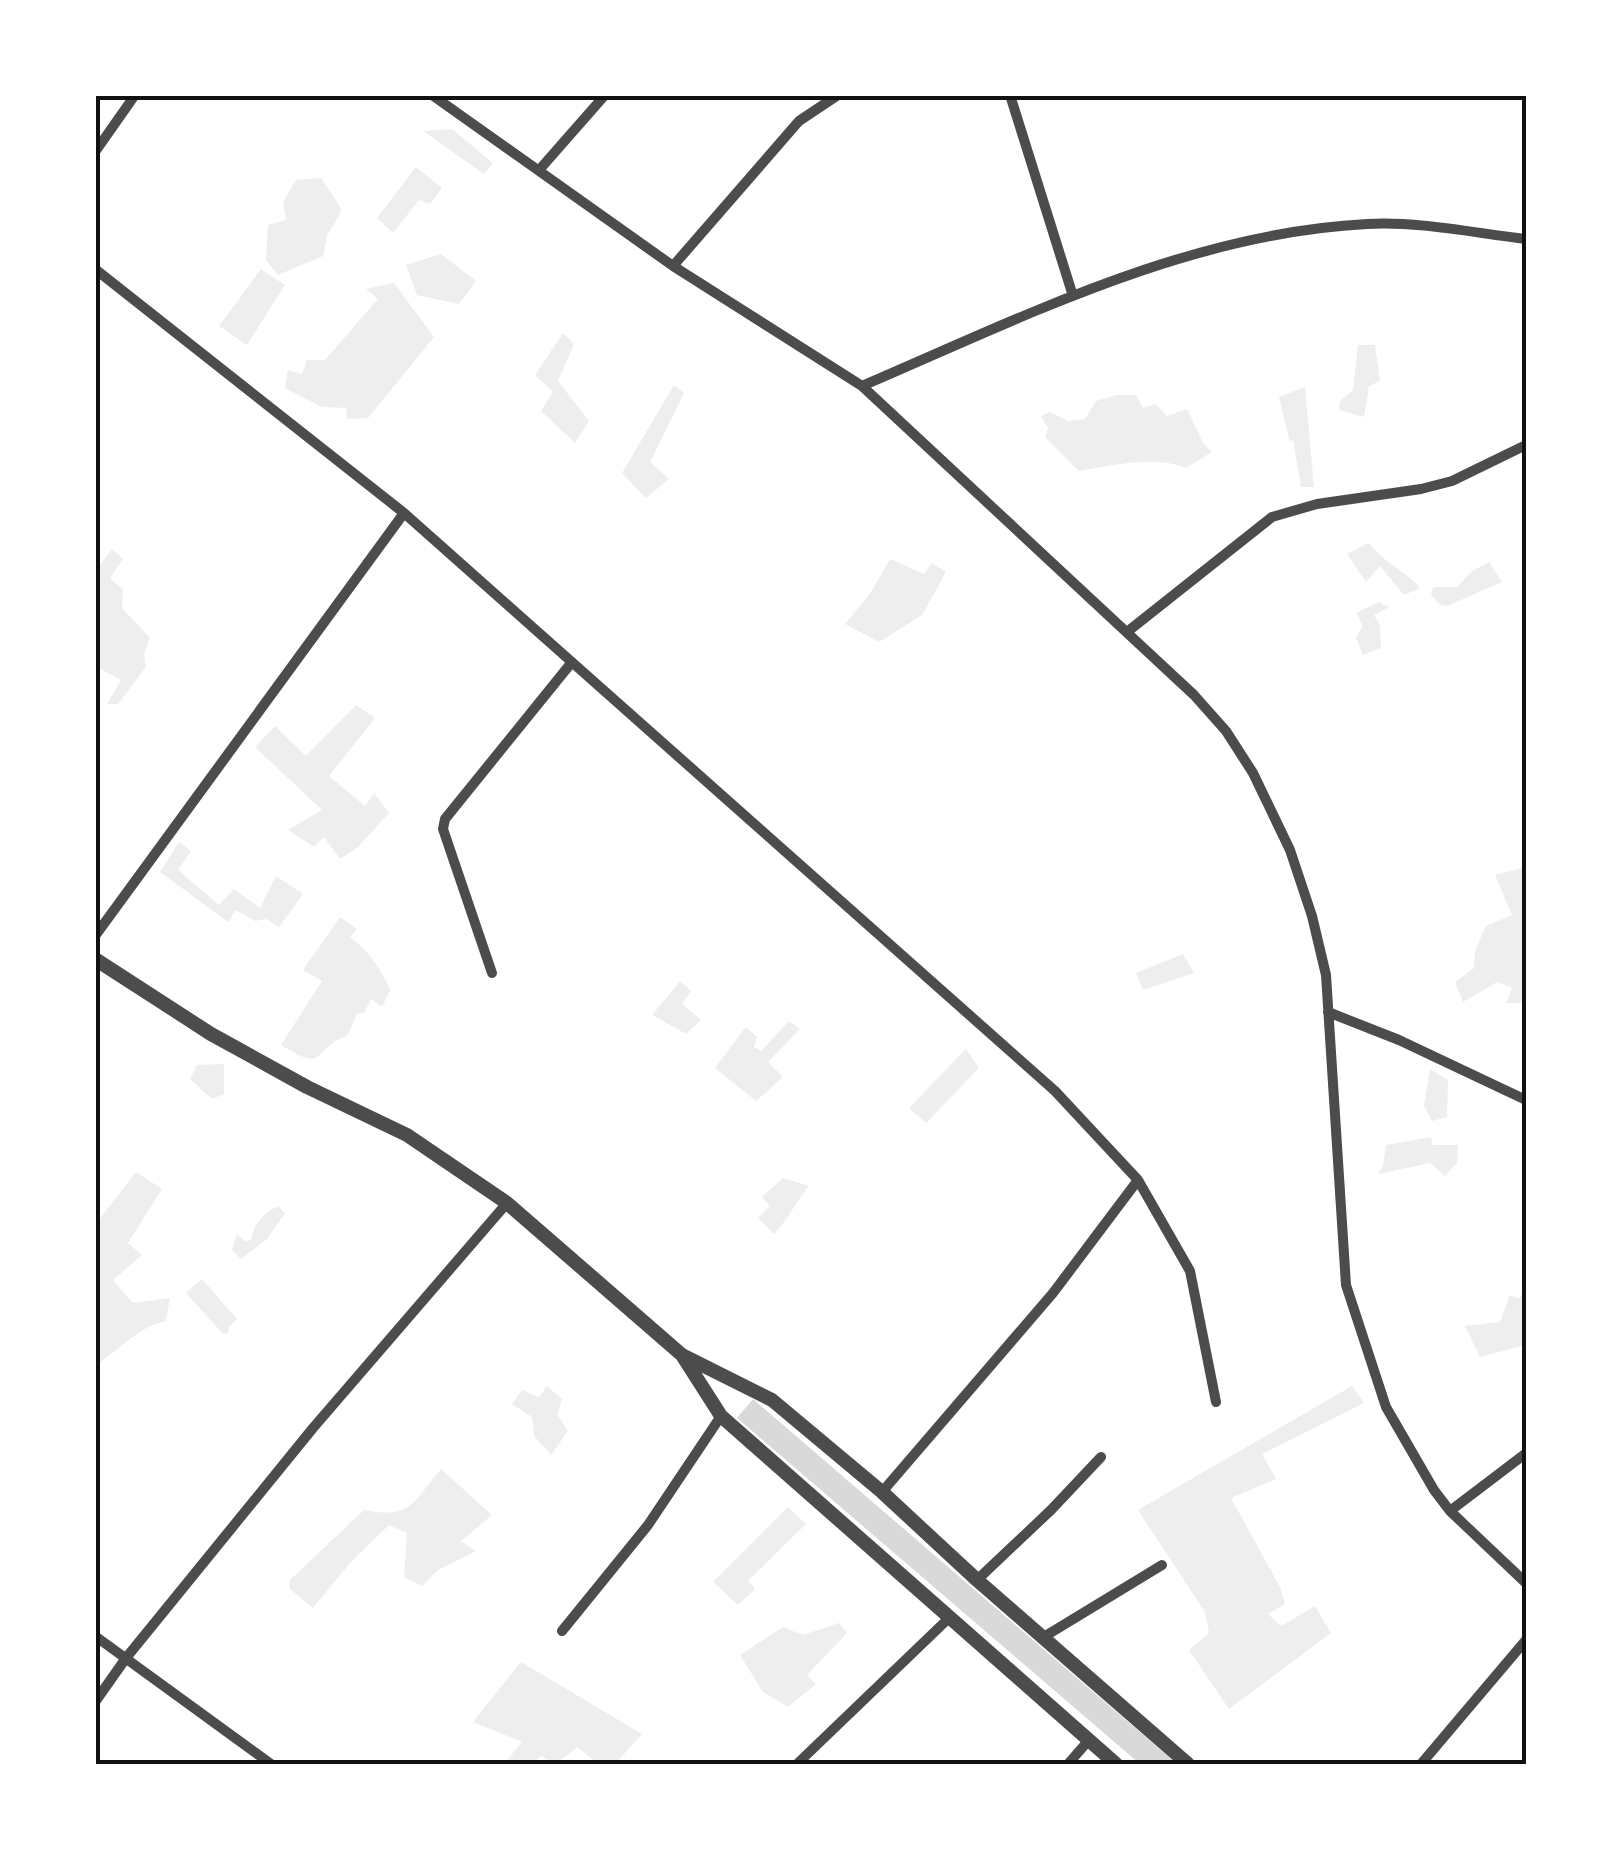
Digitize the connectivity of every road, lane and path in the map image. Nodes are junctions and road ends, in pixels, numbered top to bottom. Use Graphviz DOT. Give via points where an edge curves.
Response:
graph roads {
  1 [pos="135,95"];
  2 [pos="432,95"];
  3 [pos="604,95"];
  4 [pos="838,95"];
  5 [pos="1010,95"];
  6 [pos="95,152"];
  7 [pos="540,169"];
  8 [pos="1526,239"];
  9 [pos="673,266"];
  10 [pos="95,270"];
  11 [pos="1073,296"];
  12 [pos="862,386"];
  13 [pos="1526,445"];
  14 [pos="404,512"];
  15 [pos="1127,632"];
  16 [pos="572,662"];
  17 [pos="95,936"];
  18 [pos="95,959"];
  19 [pos="492,974"];
  20 [pos="1328,1012"];
  21 [pos="1526,1100"];
  22 [pos="1138,1180"];
  23 [pos="507,1203"];
  24 [pos="682,1355"];
  25 [pos="1216,1402"];
  26 [pos="721,1416"];
  27 [pos="1525,1454"];
  28 [pos="1101,1457"];
  29 [pos="882,1492"];
  30 [pos="1450,1511"];
  31 [pos="1162,1565"];
  32 [pos="978,1580"];
  33 [pos="1526,1583"];
  34 [pos="949,1618"];
  35 [pos="562,1631"];
  36 [pos="95,1636"];
  37 [pos="1042,1638"];
  38 [pos="1526,1640"];
  39 [pos="126,1658"];
  40 [pos="95,1702"];
  41 [pos="1089,1740"];
  42 [pos="271,1764"];
  43 [pos="797,1764"];
  44 [pos="1068,1764"];
  45 [pos="1116,1764"];
  46 [pos="1188,1764"];
  47 [pos="1421,1764"];
  1 -- 6 [label="street"];
  2 -- 7 [label="street"];
  3 -- 7 [label="street"];
  4 -- 9 [label="street" via="799,121"];
  5 -- 11 [label="street"];
  7 -- 9 [label="street"];
  8 -- 11 [label="street" via="1371,224 1313,229 1164,263"];
  9 -- 12 [label="street"];
  10 -- 14 [label="street"];
  11 -- 12 [label="street"];
  12 -- 15 [label="street"];
  13 -- 15 [label="street" via="1452,481 1272,517"];
  14 -- 16 [label="street"];
  14 -- 17 [label="street"];
  15 -- 20 [label="street" via="1226,731 1252,773 1290,850 1312,916"];
  16 -- 19 [label="street" via="444,819"];
  16 -- 22 [label="street" via="1055,1091"];
  18 -- 23 [label="street" via="211,1034 407,1135"];
  20 -- 21 [label="street"];
  20 -- 30 [label="street" via="1346,1285 1386,1407"];
  22 -- 25 [label="street" via="1190,1271"];
  22 -- 29 [label="street" via="1054,1293"];
  23 -- 24 [label="street"];
  23 -- 39 [label="street"];
  24 -- 26 [label="street"];
  24 -- 29 [label="street" via="772,1400"];
  26 -- 34 [label="street"];
  26 -- 35 [label="street" via="648,1525"];
  27 -- 30 [label="street"];
  28 -- 32 [label="street"];
  29 -- 32 [label="street"];
  30 -- 33 [label="street"];
  31 -- 37 [label="street"];
  32 -- 37 [label="street"];
  34 -- 41 [label="street"];
  34 -- 43 [label="street"];
  36 -- 39 [label="street"];
  37 -- 46 [label="street"];
  38 -- 47 [label="street"];
  39 -- 40 [label="street"];
  39 -- 42 [label="street"];
  41 -- 44 [label="street"];
  41 -- 45 [label="street"];
}
